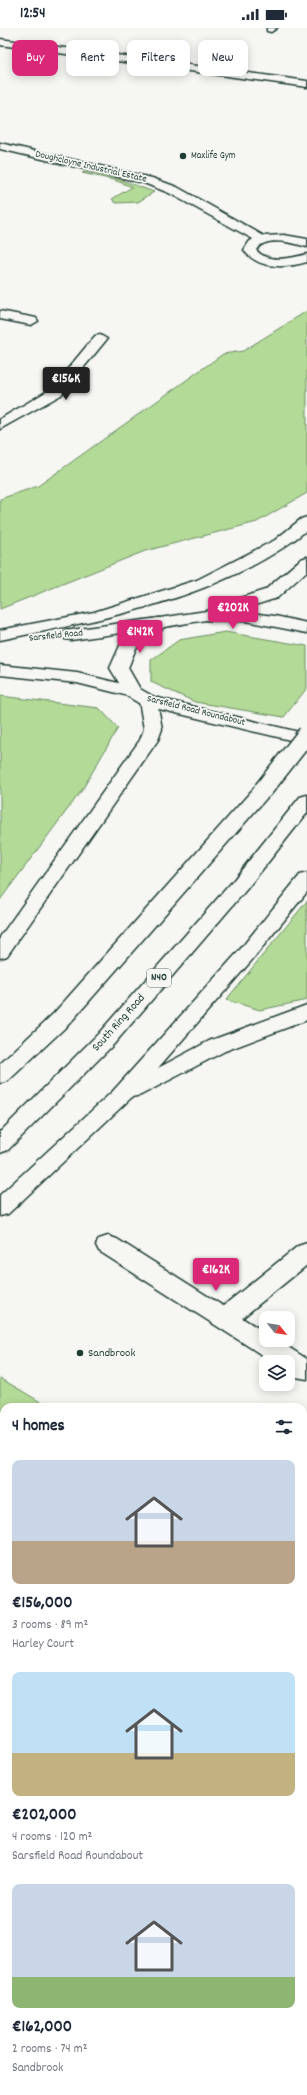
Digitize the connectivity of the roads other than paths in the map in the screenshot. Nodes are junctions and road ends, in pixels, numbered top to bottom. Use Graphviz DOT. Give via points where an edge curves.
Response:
graph roads {
  1 [pos="0,42"];
  2 [pos="307,84"];
  3 [pos="0,146"];
  4 [pos="263,240"];
  5 [pos="307,243"];
  6 [pos="307,258"];
  7 [pos="0,315"];
  8 [pos="30,321"];
  9 [pos="100,339"];
  10 [pos="0,426"];
  11 [pos="307,522"];
  12 [pos="307,562"];
  13 [pos="206,615"];
  14 [pos="159,623"];
  15 [pos="307,628"];
  16 [pos="0,635"];
  17 [pos="0,642"];
  18 [pos="0,670"];
  19 [pos="140,696"];
  20 [pos="307,734"];
  21 [pos="307,739"];
  22 [pos="307,801"];
  23 [pos="307,880"];
  24 [pos="0,952"];
  25 [pos="307,1012"];
  26 [pos="0,1076"];
  27 [pos="121,1096"];
  28 [pos="0,1145"];
  29 [pos="0,1208"];
  30 [pos="108,1245"];
  31 [pos="307,1252"];
  32 [pos="224,1319"];
  33 [pos="305,1370"];
  1 -- 2 [label="main road"];
  3 -- 4 [label="main road, Doughcloyne Industrial Estate" via="148,180 173,190"];
  4 -- 5 [label="main road" via="283,238"];
  4 -- 6 [label="main road" via="250,250 258,258 287,262"];
  7 -- 8 [label="main road"];
  9 -- 10 [label="main road" via="56,392"];
  11 -- 16 [label="main road" via="281,543 203,583 97,616"];
  12 -- 13 [label="main road" via="271,594"];
  13 -- 14 [label="main road, Sarsfield Road Roundabout"];
  13 -- 15 [label="main road, Sarsfield Road Roundabout" via="245,616"];
  14 -- 17 [label="main road, Sarsfield Road"];
  14 -- 19 [label="main road, Sarsfield Road Roundabout" via="128,645 119,668"];
  18 -- 19 [label="main road" via="76,678"];
  19 -- 21 [label="main road, Sarsfield Road Roundabout"];
  19 -- 24 [label="main road" via="153,729 149,740"];
  20 -- 26 [label="main road, bridge" via="263,790 62,1018"];
  22 -- 28 [label="main road, South Ring Road / N40" via="240,886 106,1039"];
  23 -- 27 [label="main road" via="246,956"];
  25 -- 27 [label="main road" via="217,1046"];
  27 -- 29 [label="main road"];
  30 -- 32 [label="main road"];
  31 -- 32 [label="main road"];
  32 -- 33 [label="main road"];
}
